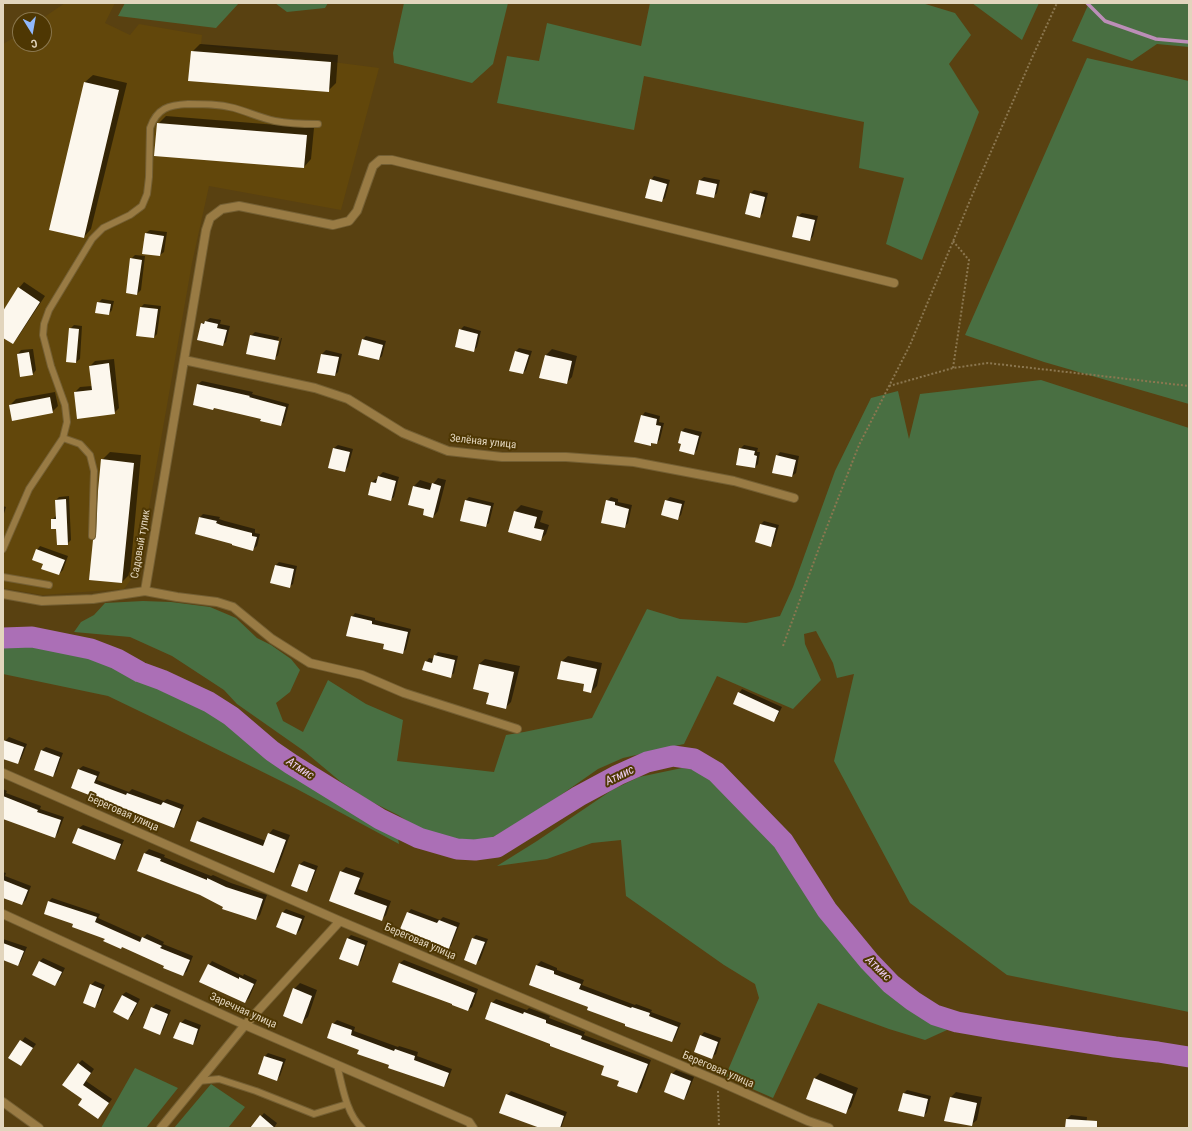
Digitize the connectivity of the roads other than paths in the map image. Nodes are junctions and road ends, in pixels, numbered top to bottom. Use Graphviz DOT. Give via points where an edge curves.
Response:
graph roads {
  1 [pos="318,124"];
  2 [pos="894,283"];
  3 [pos="184,360"];
  4 [pos="63,438"];
  5 [pos="794,498"];
  6 [pos="92,536"];
  7 [pos="3,550"];
  8 [pos="3,576"];
  9 [pos="49,585"];
  10 [pos="145,591"];
  11 [pos="3,594"];
  12 [pos="517,729"];
  13 [pos="3,773"];
  14 [pos="3,914"];
  15 [pos="340,921"];
  16 [pos="245,1025"];
  17 [pos="337,1065"];
  18 [pos="199,1081"];
  19 [pos="3,1102"];
  20 [pos="347,1104"];
  21 [pos="470,1126"];
  22 [pos="39,1128"];
  23 [pos="161,1128"];
  24 [pos="362,1128"];
  25 [pos="829,1128"];
  1 -- 4 [label="lane" via="274,121 233,108 208,104 173,105 154,117 150,128 147,194 142,206 103,228 92,239 49,310 44,324 43,335 49,358 65,404 67,422"];
  2 -- 3 [label="street, Садовый тупик" via="392,160 380,160 373,166 357,211 349,221 333,225 239,206 222,209 210,218"];
  3 -- 5 [label="street, Зелёная улица" via="315,388 348,399 403,433 448,451 502,457 566,457 634,462 734,481"];
  3 -- 10 [label="street, Садовый тупик"];
  4 -- 6 [label="lane" via="80,444 90,455 94,471"];
  4 -- 7 [label="lane" via="29,489"];
  8 -- 9 [label="lane"];
  10 -- 11 [label="street, Садовый тупик" via="93,599 42,601"];
  10 -- 12 [label="street" via="217,602 233,607 272,639 310,663 362,675 404,694"];
  13 -- 15 [label="street, Береговая улица"];
  14 -- 16 [label="street, Заречная улица"];
  15 -- 16 [label="street"];
  15 -- 25 [label="street, Береговая улица"];
  16 -- 17 [label="street, Заречная улица"];
  16 -- 18 [label="street"];
  17 -- 20 [label="lane"];
  17 -- 21 [label="street, Заречная улица"];
  18 -- 20 [label="lane" via="219,1079 314,1114"];
  18 -- 23 [label="street"];
  19 -- 22 [label="street"];
  20 -- 24 [label="lane"];
}
